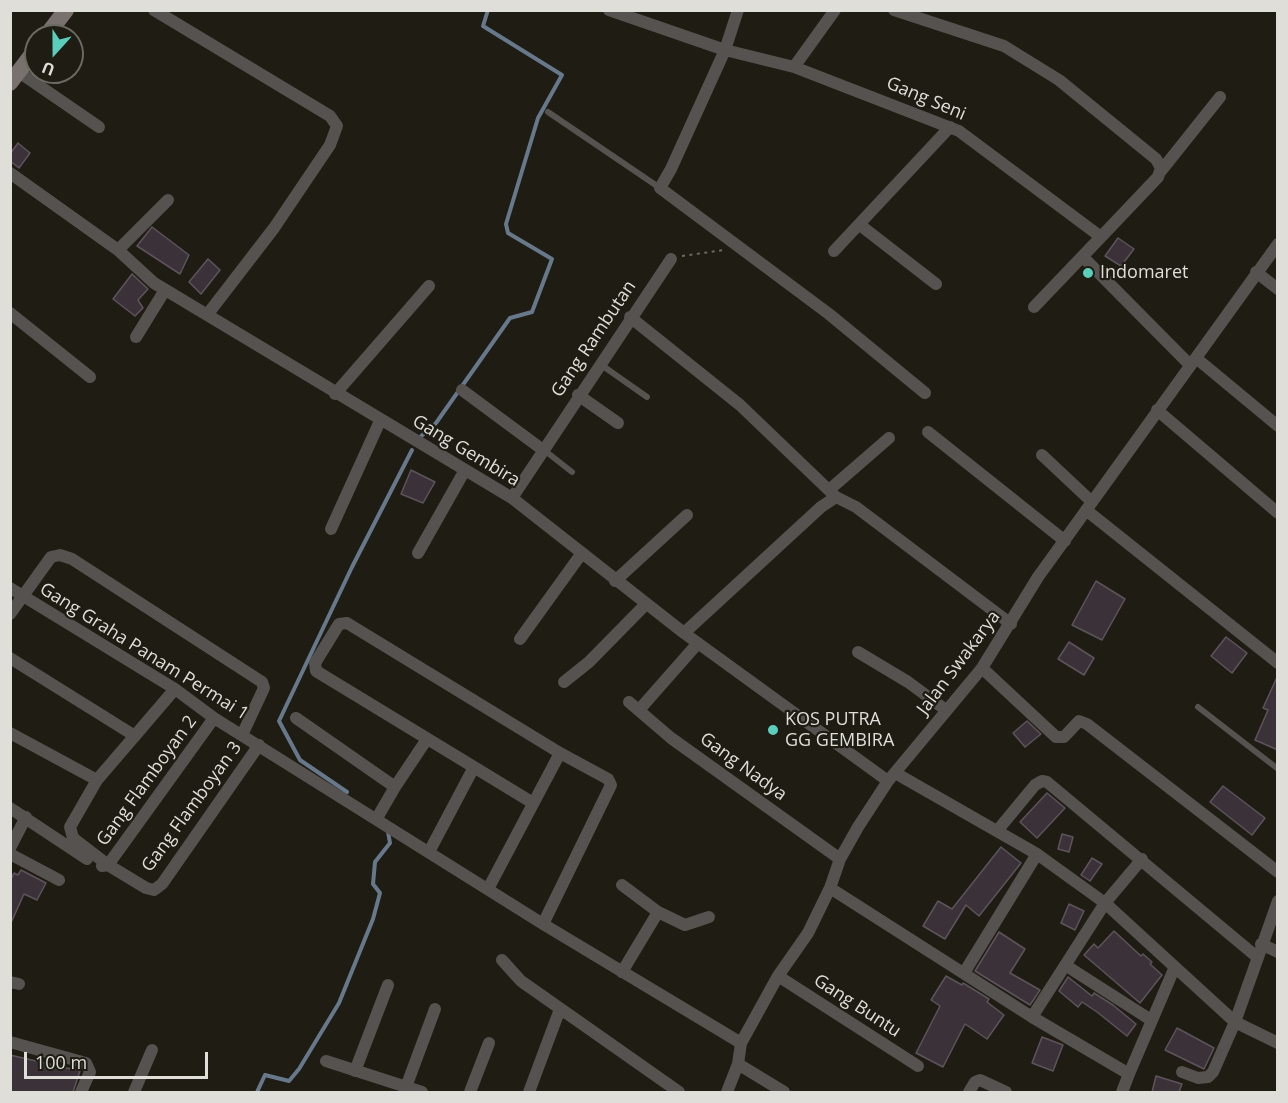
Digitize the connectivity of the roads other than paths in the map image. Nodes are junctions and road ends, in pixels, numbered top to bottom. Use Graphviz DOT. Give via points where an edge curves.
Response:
graph roads {
  1 [pos="66,10"];
  2 [pos="154,10"];
  3 [pos="738,10"];
  4 [pos="835,10"];
  5 [pos="894,10"];
  6 [pos="616,12"];
  7 [pos="55,24"];
  8 [pos="725,50"];
  9 [pos="794,66"];
  10 [pos="15,77"];
  11 [pos="1220,97"];
  12 [pos="548,112"];
  13 [pos="99,127"];
  14 [pos="950,127"];
  15 [pos="1161,171"];
  16 [pos="10,173"];
  17 [pos="660,188"];
  18 [pos="168,200"];
  19 [pos="860,225"];
  20 [pos="1101,237"];
  21 [pos="1278,244"];
  22 [pos="118,250"];
  23 [pos="834,251"];
  24 [pos="1083,257"];
  25 [pos="671,259"];
  26 [pos="1256,272"];
  27 [pos="936,284"];
  28 [pos="429,286"];
  29 [pos="1278,289"];
  30 [pos="165,290"];
  31 [pos="1034,307"];
  32 [pos="10,313"];
  33 [pos="207,315"];
  34 [pos="630,317"];
  35 [pos="136,337"];
  36 [pos="1193,362"];
  37 [pos="599,364"];
  38 [pos="90,377"];
  39 [pos="462,390"];
  40 [pos="925,393"];
  41 [pos="335,394"];
  42 [pos="578,395"];
  43 [pos="647,397"];
  44 [pos="1157,411"];
  45 [pos="380,421"];
  46 [pos="618,423"];
  47 [pos="1278,426"];
  48 [pos="928,432"];
  49 [pos="889,438"];
  50 [pos="543,450"];
  51 [pos="1042,455"];
  52 [pos="465,470"];
  53 [pos="572,472"];
  54 [pos="832,493"];
  55 [pos="512,498"];
  56 [pos="1089,506"];
  57 [pos="1278,513"];
  58 [pos="687,515"];
  59 [pos="331,529"];
  60 [pos="1065,541"];
  61 [pos="418,553"];
  62 [pos="582,553"];
  63 [pos="615,581"];
  64 [pos="10,588"];
  65 [pos="23,596"];
  66 [pos="646,604"];
  67 [pos="10,614"];
  68 [pos="1011,624"];
  69 [pos="684,633"];
  70 [pos="520,639"];
  71 [pos="698,644"];
  72 [pos="858,652"];
  73 [pos="10,657"];
  74 [pos="1278,663"];
  75 [pos="982,668"];
  76 [pos="564,682"];
  77 [pos="175,689"];
  78 [pos="629,702"];
  79 [pos="1198,707"];
  80 [pos="639,710"];
  81 [pos="946,710"];
  82 [pos="214,718"];
  83 [pos="296,718"];
  84 [pos="10,733"];
  85 [pos="242,735"];
  86 [pos="135,736"];
  87 [pos="427,739"];
  88 [pos="259,745"];
  89 [pos="560,753"];
  90 [pos="474,767"];
  91 [pos="1278,769"];
  92 [pos="893,778"];
  93 [pos="97,780"];
  94 [pos="395,787"];
  95 [pos="533,803"];
  96 [pos="10,808"];
  97 [pos="26,817"];
  98 [pos="377,818"];
  99 [pos="997,831"];
  100 [pos="10,848"];
  101 [pos="429,852"];
  102 [pos="10,854"];
  103 [pos="1037,854"];
  104 [pos="840,859"];
  105 [pos="1142,859"];
  106 [pos="108,865"];
  107 [pos="1278,872"];
  108 [pos="59,880"];
  109 [pos="622,885"];
  110 [pos="830,888"];
  111 [pos="488,889"];
  112 [pos="1105,903"];
  113 [pos="1277,906"];
  114 [pos="658,912"];
  115 [pos="709,917"];
  116 [pos="543,924"];
  117 [pos="1261,944"];
  118 [pos="1278,952"];
  119 [pos="1257,957"];
  120 [pos="502,960"];
  121 [pos="1065,965"];
  122 [pos="1174,969"];
  123 [pos="622,972"];
  124 [pos="964,973"];
  125 [pos="777,976"];
  126 [pos="388,985"];
  127 [pos="435,1009"];
  128 [pos="560,1009"];
  129 [pos="1032,1017"];
  130 [pos="1151,1020"];
  131 [pos="1235,1022"];
  132 [pos="10,1042"];
  133 [pos="489,1043"];
  134 [pos="741,1043"];
  135 [pos="1278,1043"];
  136 [pos="152,1050"];
  137 [pos="326,1061"];
  138 [pos="738,1064"];
  139 [pos="918,1066"];
  140 [pos="355,1071"];
  141 [pos="1182,1072"];
  142 [pos="1129,1074"];
  143 [pos="405,1087"];
  144 [pos="81,1092"];
  145 [pos="134,1092"];
  146 [pos="422,1092"];
  147 [pos="470,1092"];
  148 [pos="529,1092"];
  149 [pos="679,1092"];
  150 [pos="727,1092"];
  151 [pos="783,1092"];
  152 [pos="969,1092"];
  153 [pos="1006,1092"];
  154 [pos="1122,1092"];
  1 -- 7 [label="main road"];
  2 -- 33 [label="street" via="335,120 337,130 274,228"];
  3 -- 8 [label="street"];
  4 -- 9 [label="street"];
  5 -- 15 [label="street" via="1004,46 1059,80 1156,159"];
  6 -- 8 [label="street, Gang Seni"];
  8 -- 9 [label="street, Gang Seni"];
  8 -- 17 [label="street"];
  9 -- 14 [label="street, Gang Seni"];
  10 -- 13 [label="street"];
  11 -- 15 [label="street"];
  12 -- 17 [label="lane"];
  14 -- 19 [label="street"];
  14 -- 20 [label="street, Gang Seni"];
  15 -- 20 [label="street"];
  16 -- 22 [label="street, Gang Gembira"];
  17 -- 40 [label="street"];
  18 -- 22 [label="street"];
  19 -- 23 [label="street"];
  19 -- 27 [label="street"];
  20 -- 24 [label="street"];
  21 -- 26 [label="street, Jalan Swakarya"];
  22 -- 30 [label="street, Gang Gembira"];
  24 -- 31 [label="street"];
  24 -- 36 [label="street"];
  25 -- 34 [label="street, Gang Rambutan"];
  26 -- 29 [label="street"];
  26 -- 36 [label="street, Jalan Swakarya"];
  28 -- 41 [label="street"];
  30 -- 33 [label="street, Gang Gembira"];
  30 -- 35 [label="street"];
  32 -- 38 [label="street"];
  33 -- 41 [label="street, Gang Gembira"];
  34 -- 37 [label="street, Gang Rambutan"];
  34 -- 54 [label="street" via="740,405"];
  36 -- 44 [label="street, Jalan Swakarya"];
  36 -- 47 [label="street"];
  37 -- 42 [label="street, Gang Rambutan"];
  37 -- 43 [label="lane"];
  39 -- 50 [label="street"];
  41 -- 45 [label="street, Gang Gembira"];
  42 -- 46 [label="street"];
  42 -- 50 [label="street, Gang Rambutan"];
  44 -- 56 [label="street, Jalan Swakarya"];
  44 -- 57 [label="street"];
  45 -- 52 [label="street, Gang Gembira"];
  45 -- 59 [label="street"];
  48 -- 60 [label="street"];
  49 -- 54 [label="street"];
  50 -- 53 [label="lane"];
  50 -- 55 [label="street, Gang Rambutan"];
  51 -- 56 [label="street"];
  52 -- 55 [label="street, Gang Gembira"];
  52 -- 61 [label="street"];
  54 -- 68 [label="street"];
  54 -- 69 [label="street"];
  55 -- 62 [label="street, Gang Gembira"];
  56 -- 60 [label="street, Jalan Swakarya"];
  56 -- 74 [label="street"];
  58 -- 63 [label="street"];
  60 -- 68 [label="street, Jalan Swakarya"];
  62 -- 63 [label="street, Gang Gembira"];
  62 -- 70 [label="street"];
  63 -- 66 [label="street, Gang Gembira"];
  64 -- 65 [label="street, Gang Graha Panam Permai 1"];
  65 -- 67 [label="street"];
  65 -- 77 [label="street, Gang Graha Panam Permai 1"];
  65 -- 85 [label="street" via="51,557 72,559 262,682 264,688"];
  66 -- 69 [label="street, Gang Gembira"];
  66 -- 76 [label="street"];
  68 -- 75 [label="street, Jalan Swakarya"];
  69 -- 71 [label="street, Gang Gembira"];
  71 -- 80 [label="street"];
  71 -- 92 [label="street, Gang Gembira"];
  72 -- 81 [label="street"];
  73 -- 86 [label="street"];
  75 -- 81 [label="street, Jalan Swakarya"];
  75 -- 107 [label="street" via="1056,737 1064,737 1079,721 1087,724"];
  77 -- 82 [label="street, Gang Graha Panam Permai 1"];
  77 -- 86 [label="street"];
  78 -- 80 [label="street, Gang Nadya"];
  79 -- 91 [label="lane"];
  80 -- 104 [label="street, Gang Nadya" via="671,738"];
  81 -- 92 [label="street, Jalan Swakarya"];
  82 -- 85 [label="street, Gang Graha Panam Permai 1"];
  82 -- 106 [label="street, Gang Flamboyan 2"];
  83 -- 94 [label="street"];
  84 -- 93 [label="street"];
  85 -- 88 [label="street, Gang Graha Panam Permai 1"];
  86 -- 93 [label="street"];
  87 -- 89 [label="street" via="316,671 315,663 339,624 347,623"];
  87 -- 90 [label="street"];
  87 -- 94 [label="street"];
  88 -- 98 [label="street, Gang Graha Panam Permai 1"];
  88 -- 106 [label="street, Gang Flamboyan 3" via="162,884 154,890 146,888"];
  89 -- 95 [label="street"];
  89 -- 116 [label="street" via="608,779 611,785"];
  90 -- 95 [label="street"];
  90 -- 101 [label="street"];
  92 -- 99 [label="street, Gang Gembira"];
  92 -- 104 [label="street, Jalan Swakarya"];
  93 -- 106 [label="street" via="70,832"];
  94 -- 98 [label="street"];
  95 -- 111 [label="street"];
  96 -- 97 [label="street"];
  97 -- 100 [label="street"];
  97 -- 106 [label="street" via="97,866"];
  98 -- 101 [label="street, Gang Graha Panam Permai 1"];
  99 -- 103 [label="street, Gang Gembira"];
  99 -- 105 [label="street" via="1035,784 1047,782"];
  101 -- 111 [label="street, Gang Graha Panam Permai 1"];
  102 -- 108 [label="street"];
  103 -- 112 [label="street, Gang Gembira"];
  103 -- 124 [label="street"];
  104 -- 110 [label="street, Jalan Swakarya"];
  105 -- 112 [label="street"];
  105 -- 119 [label="street"];
  109 -- 114 [label="street"];
  110 -- 124 [label="street"];
  110 -- 125 [label="street, Jalan Swakarya" via="808,933"];
  111 -- 116 [label="street, Gang Graha Panam Permai 1"];
  112 -- 121 [label="street"];
  112 -- 122 [label="street, Gang Gembira"];
  113 -- 117 [label="street"];
  114 -- 115 [label="street" via="685,925"];
  114 -- 123 [label="street"];
  116 -- 123 [label="street, Gang Graha Panam Permai 1"];
  117 -- 118 [label="street"];
  117 -- 119 [label="street"];
  119 -- 131 [label="street"];
  120 -- 128 [label="street" via="521,981"];
  121 -- 129 [label="street"];
  121 -- 130 [label="street"];
  122 -- 130 [label="street"];
  122 -- 131 [label="street, Gang Gembira"];
  123 -- 134 [label="street, Gang Graha Panam Permai 1"];
  124 -- 129 [label="street"];
  125 -- 134 [label="street, Jalan Swakarya"];
  125 -- 139 [label="street, Gang Buntu"];
  126 -- 140 [label="street"];
  127 -- 143 [label="street"];
  128 -- 148 [label="street"];
  128 -- 149 [label="street"];
  129 -- 142 [label="street"];
  130 -- 142 [label="street"];
  131 -- 135 [label="street, Gang Gembira"];
  131 -- 141 [label="street" via="1208,1077"];
  132 -- 144 [label="street" via="86,1063 90,1072"];
  133 -- 147 [label="street"];
  134 -- 138 [label="street, Jalan Swakarya"];
  136 -- 145 [label="street"];
  137 -- 140 [label="street"];
  138 -- 150 [label="street, Jalan Swakarya"];
  138 -- 151 [label="street"];
  140 -- 143 [label="street"];
  142 -- 154 [label="street"];
  143 -- 146 [label="street"];
  152 -- 153 [label="street" via="981,1080"];
}
